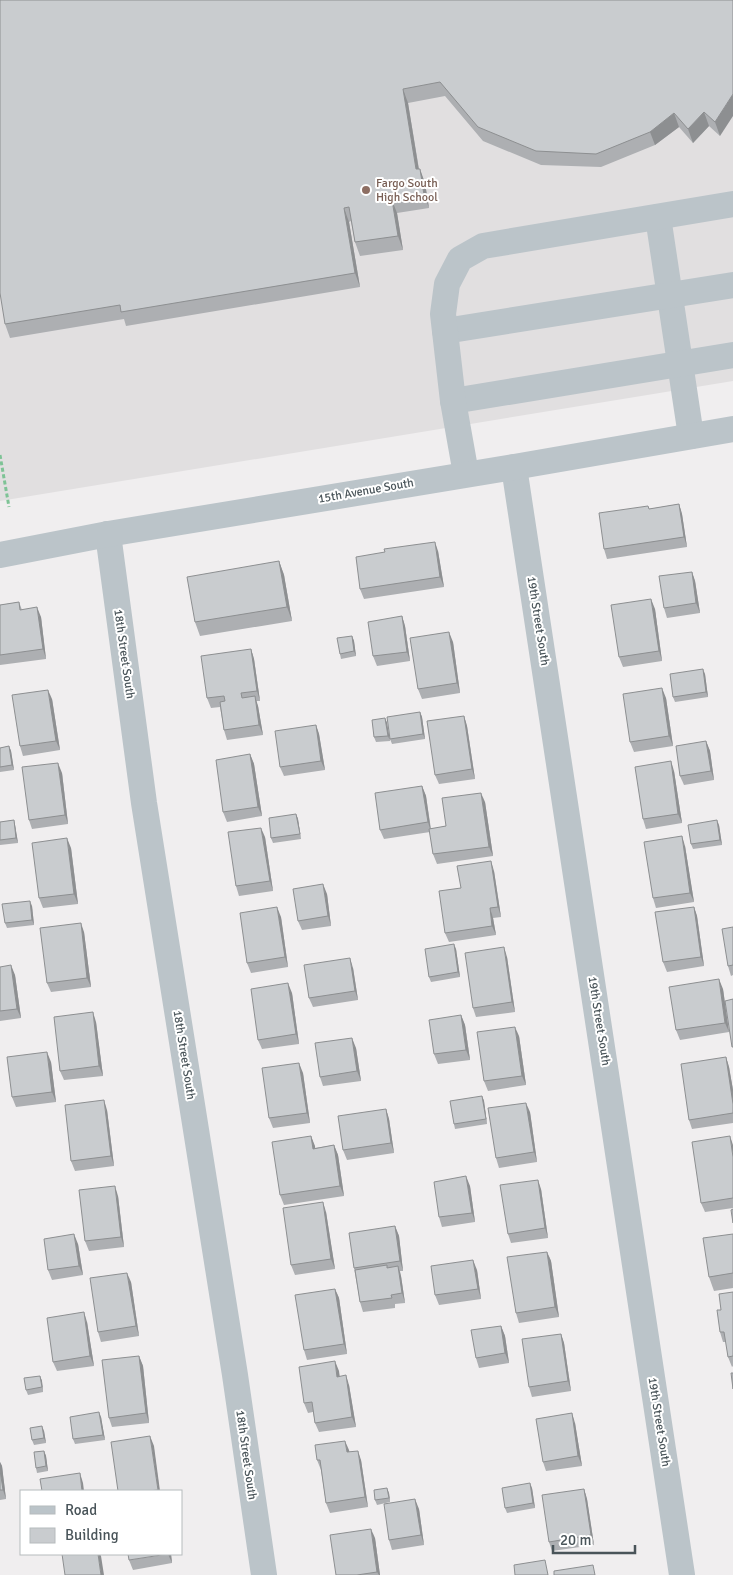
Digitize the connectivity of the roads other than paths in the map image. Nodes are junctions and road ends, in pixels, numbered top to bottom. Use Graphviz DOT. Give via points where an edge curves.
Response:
graph roads {
  1 [pos="733,204"];
  2 [pos="658,217"];
  3 [pos="733,285"];
  4 [pos="670,296"];
  5 [pos="445,331"];
  6 [pos="733,355"];
  7 [pos="680,364"];
  8 [pos="453,401"];
  9 [pos="733,429"];
  10 [pos="691,436"];
  11 [pos="514,467"];
  12 [pos="466,474"];
  13 [pos="108,534"];
  14 [pos="0,555"];
  15 [pos="264,1575"];
  16 [pos="682,1575"];
  1 -- 2 [label="street"];
  2 -- 4 [label="street"];
  2 -- 5 [label="street" via="483,246 460,260 447,284 443,314"];
  3 -- 4 [label="street"];
  4 -- 5 [label="street"];
  4 -- 7 [label="street"];
  5 -- 8 [label="street"];
  6 -- 7 [label="street"];
  7 -- 8 [label="street"];
  7 -- 10 [label="street"];
  8 -- 12 [label="street"];
  9 -- 10 [label="street, 15th Avenue South"];
  10 -- 11 [label="street, 15th Avenue South"];
  11 -- 12 [label="street, 15th Avenue South"];
  11 -- 16 [label="street, 19th Street South"];
  12 -- 13 [label="street, 15th Avenue South"];
  13 -- 14 [label="street, 15th Avenue South"];
  13 -- 15 [label="street, 18th Street South" via="144,803"];
}
